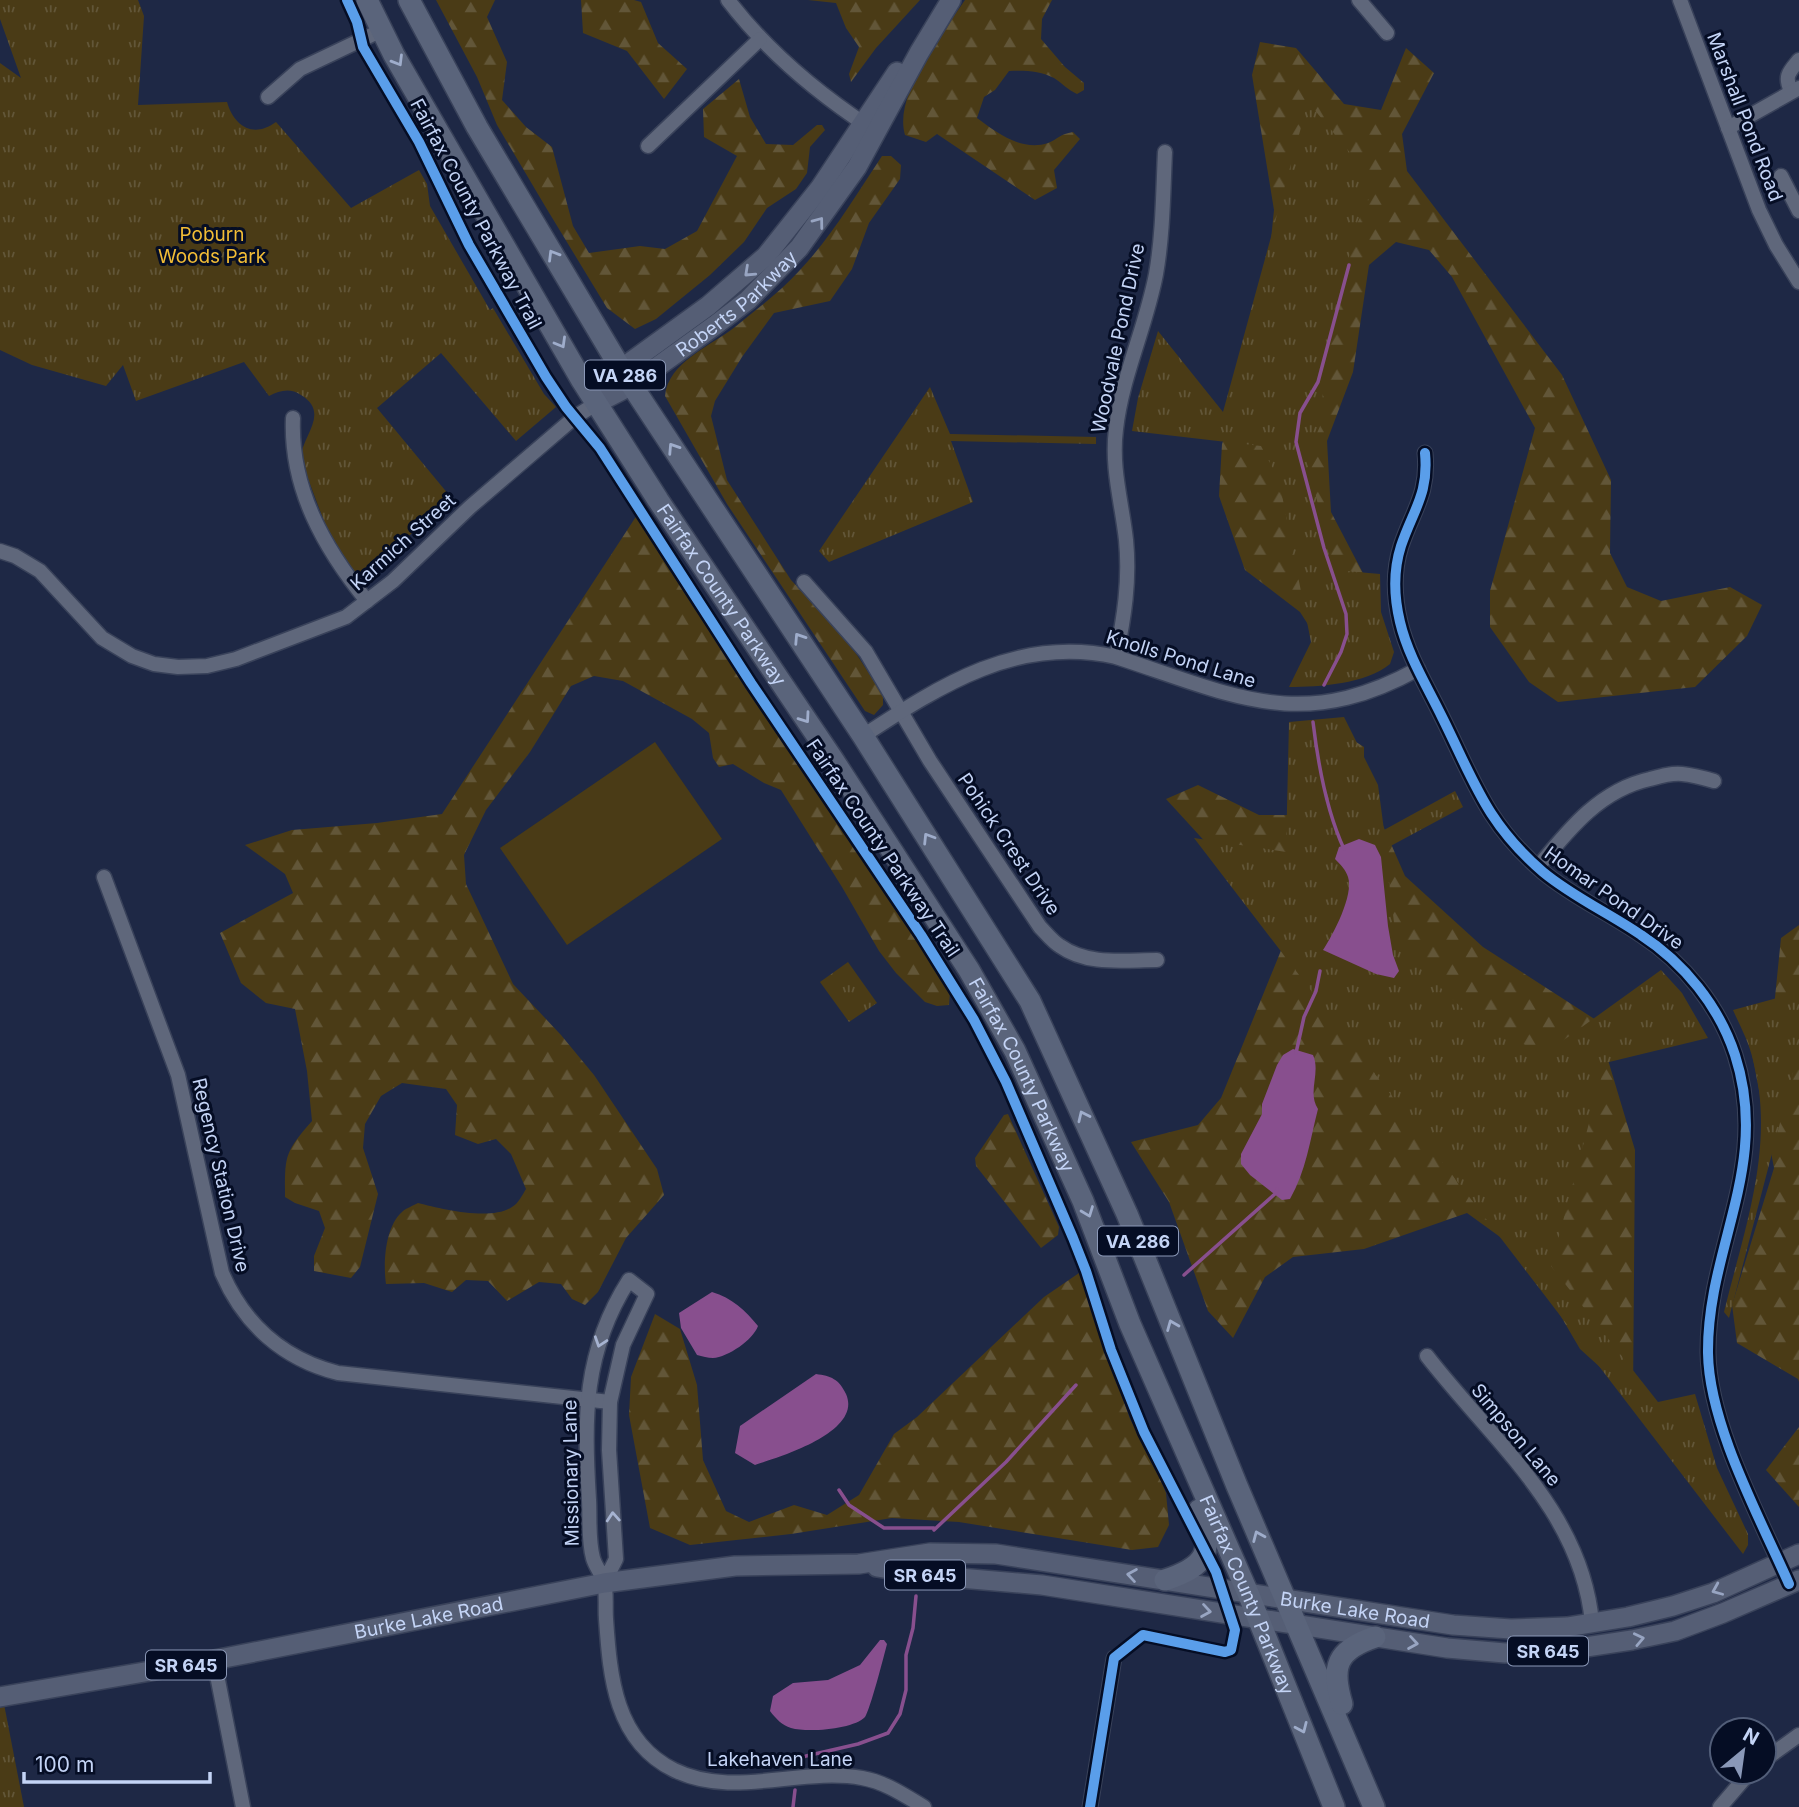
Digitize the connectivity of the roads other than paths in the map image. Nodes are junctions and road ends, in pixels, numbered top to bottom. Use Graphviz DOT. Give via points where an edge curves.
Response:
graph roads {
  1 [pos="367,0"];
  2 [pos="410,0"];
  3 [pos="728,0"];
  4 [pos="950,0"];
  5 [pos="1359,0"];
  6 [pos="1680,0"];
  7 [pos="382,30"];
  8 [pos="1387,33"];
  9 [pos="760,39"];
  10 [pos="1799,60"];
  11 [pos="1795,89"];
  12 [pos="268,97"];
  13 [pos="871,128"];
  14 [pos="1728,128"];
  15 [pos="648,146"];
  16 [pos="1165,152"];
  17 [pos="1781,176"];
  18 [pos="1799,211"];
  19 [pos="1799,282"];
  20 [pos="627,377"];
  21 [pos="597,403"];
  22 [pos="293,418"];
  23 [pos="1425,453"];
  24 [pos="0,551"];
  25 [pos="804,582"];
  26 [pos="367,601"];
  27 [pos="1116,657"];
  28 [pos="1418,669"];
  29 [pos="900,712"];
  30 [pos="863,736"];
  31 [pos="1714,781"];
  32 [pos="1538,867"];
  33 [pos="104,877"];
  34 [pos="1157,960"];
  35 [pos="1427,1356"];
  36 [pos="587,1401"];
  37 [pos="610,1402"];
  38 [pos="1178,1437"];
  39 [pos="1799,1554"];
  40 [pos="1780,1562"];
  41 [pos="859,1564"];
  42 [pos="1166,1580"];
  43 [pos="1794,1582"];
  44 [pos="604,1583"];
  45 [pos="1248,1593"];
  46 [pos="1285,1599"];
  47 [pos="1258,1619"];
  48 [pos="1592,1623"];
  49 [pos="1297,1625"];
  50 [pos="1375,1637"];
  51 [pos="1114,1658"];
  52 [pos="214,1660"];
  53 [pos="0,1697"];
  54 [pos="1799,1735"];
  55 [pos="1778,1749"];
  56 [pos="1362,1777"];
  57 [pos="1738,1786"];
  58 [pos="243,1807"];
  59 [pos="924,1807"];
  60 [pos="1090,1807"];
  61 [pos="1334,1807"];
  62 [pos="1374,1807"];
  63 [pos="1720,1807"];
  1 -- 7 [label="highway, Fairfax County Parkway / VA 286"];
  20 -- 2 [label="highway, Fairfax County Parkway / VA 286, one-way" via="477,127"];
  3 -- 9 [label="street"];
  4 -- 13 [label="main road, Roberts Parkway" via="918,41"];
  5 -- 8 [label="street"];
  6 -- 14 [label="street, Marshall Pond Road"];
  7 -- 12 [label="street" via="300,69"];
  7 -- 21 [label="highway, Fairfax County Parkway / VA 286, one-way"];
  9 -- 13 [label="street"];
  9 -- 15 [label="street"];
  10 -- 11 [label="street" via="1786,81"];
  11 -- 14 [label="street"];
  13 -- 20 [label="main road, Roberts Parkway" via="820,221 780,269 748,300"];
  14 -- 19 [label="street, Marshall Pond Road" via="1759,210"];
  16 -- 27 [label="street, Woodvale Pond Drive" via="1156,275 1116,430 1116,475 1128,571"];
  17 -- 18 [label="street"];
  20 -- 21 [label="main road, Roberts Parkway"];
  30 -- 20 [label="highway, Fairfax County Parkway / VA 286, one-way"];
  21 -- 26 [label="street, Karmich Street" via="470,507"];
  21 -- 38 [label="highway, Fairfax County Parkway / VA 286, one-way" via="993,1010 1033,1086 1083,1201"];
  22 -- 26 [label="street" via="294,462 313,517 330,551"];
  23 -- 28 [label="street, Homar Pond Drive" via="1425,485 1400,549 1395,584 1401,625"];
  24 -- 26 [label="street, Karmich Street" via="40,571 114,647 154,664 194,668 243,657 346,617"];
  25 -- 29 [label="street, Pohick Crest Drive" via="866,652"];
  27 -- 28 [label="street, Knolls Pond Lane" via="1241,698 1288,705 1356,696"];
  27 -- 29 [label="street, Knolls Pond Lane" via="1059,652 1013,657 957,679"];
  28 -- 32 [label="street, Homar Pond Drive" via="1483,804 1506,836"];
  29 -- 30 [label="street, Knolls Pond Lane"];
  29 -- 34 [label="street, Pohick Crest Drive" via="1040,927 1060,946 1082,957"];
  46 -- 30 [label="highway, Fairfax County Parkway / VA 286, one-way" via="1127,1214 1030,1001"];
  31 -- 32 [label="street" via="1670,774 1627,786 1595,805"];
  32 -- 40 [label="street, Homar Pond Drive" via="1640,933 1674,961 1710,1003 1734,1051 1745,1096 1746,1147 1712,1301 1709,1371 1726,1438"];
  33 -- 36 [label="street, Regency Station Drive" via="178,1075 222,1273 236,1302 256,1327 291,1354 338,1373"];
  35 -- 48 [label="street, Simpson Lane" via="1534,1482 1561,1523 1584,1577"];
  36 -- 37 [label="street, Regency Station Drive"];
  37 -- 36 [label="street, Missionary Lane, one-way" via="623,1345 646,1294 628,1280 601,1337"];
  36 -- 44 [label="street, Missionary Lane" via="593,1558"];
  44 -- 37 [label="street, Missionary Lane, one-way" via="616,1559"];
  38 -- 42 [label="highway" via="1207,1542 1189,1572"];
  38 -- 45 [label="highway, Fairfax County Parkway / VA 286"];
  39 -- 40 [label="main road, Burke Lake Road / SR 645"];
  40 -- 43 [label="street, Homar Pond Drive"];
  40 -- 48 [label="main road, Burke Lake Road / SR 645, one-way" via="1673,1606"];
  42 -- 41 [label="main road, Burke Lake Road / SR 645, one-way" via="996,1554 930,1553"];
  41 -- 44 [label="main road, Burke Lake Road / SR 645" via="735,1566"];
  41 -- 47 [label="main road, Burke Lake Road / SR 645, one-way" via="1042,1585"];
  42 -- 45 [label="main road, Burke Lake Road / SR 645"];
  50 -- 43 [label="main road, Burke Lake Road / SR 645, one-way" via="1505,1653 1566,1650 1675,1631"];
  44 -- 52 [label="main road, Burke Lake Road / SR 645"];
  44 -- 59 [label="street, Lakehaven Lane" via="615,1696 633,1735 656,1759 686,1776 716,1782 863,1778 894,1788"];
  45 -- 46 [label="main road, Burke Lake Road / SR 645"];
  45 -- 47 [label="highway, Fairfax County Parkway / VA 286"];
  46 -- 48 [label="main road, Burke Lake Road / SR 645" via="1453,1625 1511,1629"];
  46 -- 49 [label="highway, Fairfax County Parkway / VA 286"];
  47 -- 49 [label="main road, Burke Lake Road / SR 645"];
  47 -- 61 [label="highway, Fairfax County Parkway / VA 286, one-way"];
  49 -- 50 [label="main road, Burke Lake Road / SR 645"];
  49 -- 56 [label="highway, Fairfax County Parkway / VA 286"];
  50 -- 56 [label="highway" via="1345,1652 1335,1679"];
  51 -- 60 [label="street"];
  52 -- 53 [label="main road, Burke Lake Road / SR 645"];
  52 -- 58 [label="street"];
  54 -- 55 [label="street"];
  56 -- 62 [label="highway, Fairfax County Parkway / VA 286"];
  57 -- 63 [label="street"];
}
